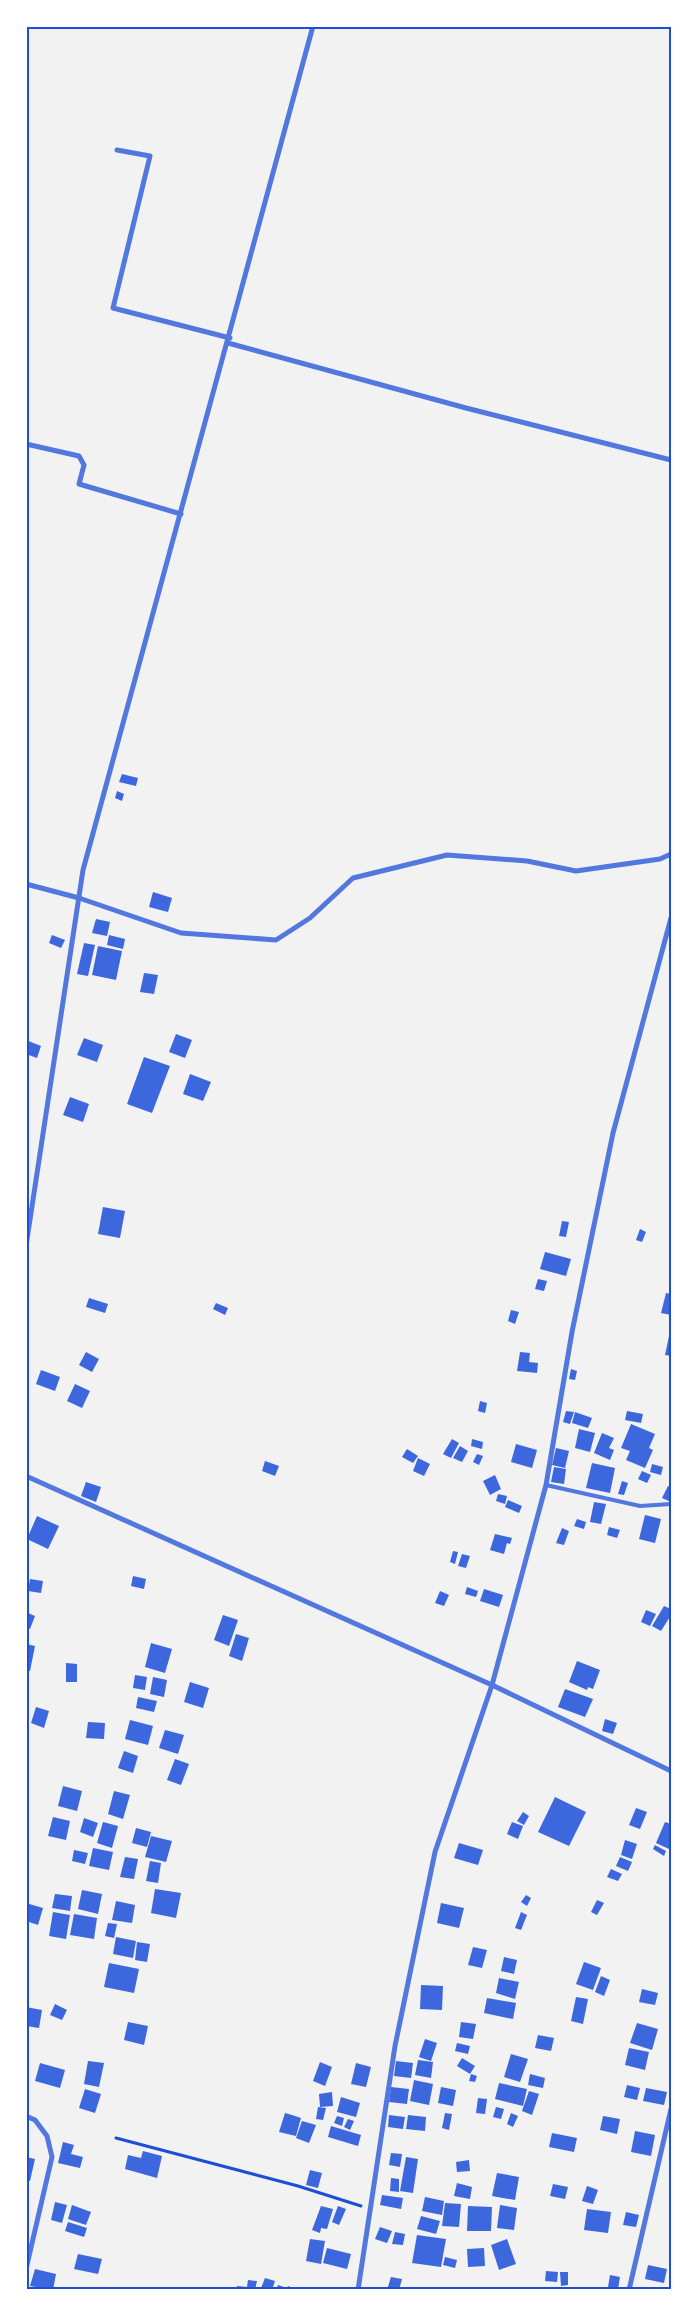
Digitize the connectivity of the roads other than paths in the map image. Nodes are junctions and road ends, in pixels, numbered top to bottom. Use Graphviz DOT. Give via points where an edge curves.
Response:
graph roads {
  1 [pos="313,26"];
  2 [pos="117,150"];
  3 [pos="229,340"];
  4 [pos="26,444"];
  5 [pos="671,460"];
  6 [pos="181,514"];
  7 [pos="671,854"];
  8 [pos="26,884"];
  9 [pos="79,898"];
  10 [pos="671,918"];
  11 [pos="26,1246"];
  12 [pos="26,1476"];
  13 [pos="546,1485"];
  14 [pos="671,1504"];
  15 [pos="492,1685"];
  16 [pos="671,1771"];
  17 [pos="671,2109"];
  18 [pos="26,2116"];
  19 [pos="26,2270"];
  20 [pos="358,2290"];
  21 [pos="629,2290"];
  1 -- 3 [label="street"];
  2 -- 3 [label="street" via="150,156 112,308"];
  3 -- 5 [label="street" via="466,408"];
  3 -- 6 [label="street"];
  4 -- 6 [label="street" via="79,456 84,465 79,484"];
  6 -- 9 [label="street" via="83,870"];
  7 -- 9 [label="street" via="660,859 576,871 527,861 447,855 353,878 310,918 276,940 181,933"];
  8 -- 9 [label="street"];
  9 -- 11 [label="street"];
  10 -- 13 [label="street" via="613,1133 572,1332"];
  12 -- 15 [label="street"];
  13 -- 14 [label="lane" via="640,1506"];
  13 -- 15 [label="street"];
  15 -- 16 [label="street"];
  15 -- 20 [label="street" via="435,1852 395,2046"];
  17 -- 21 [label="street"];
  18 -- 19 [label="street" via="35,2120 47,2136 52,2157"];
}
